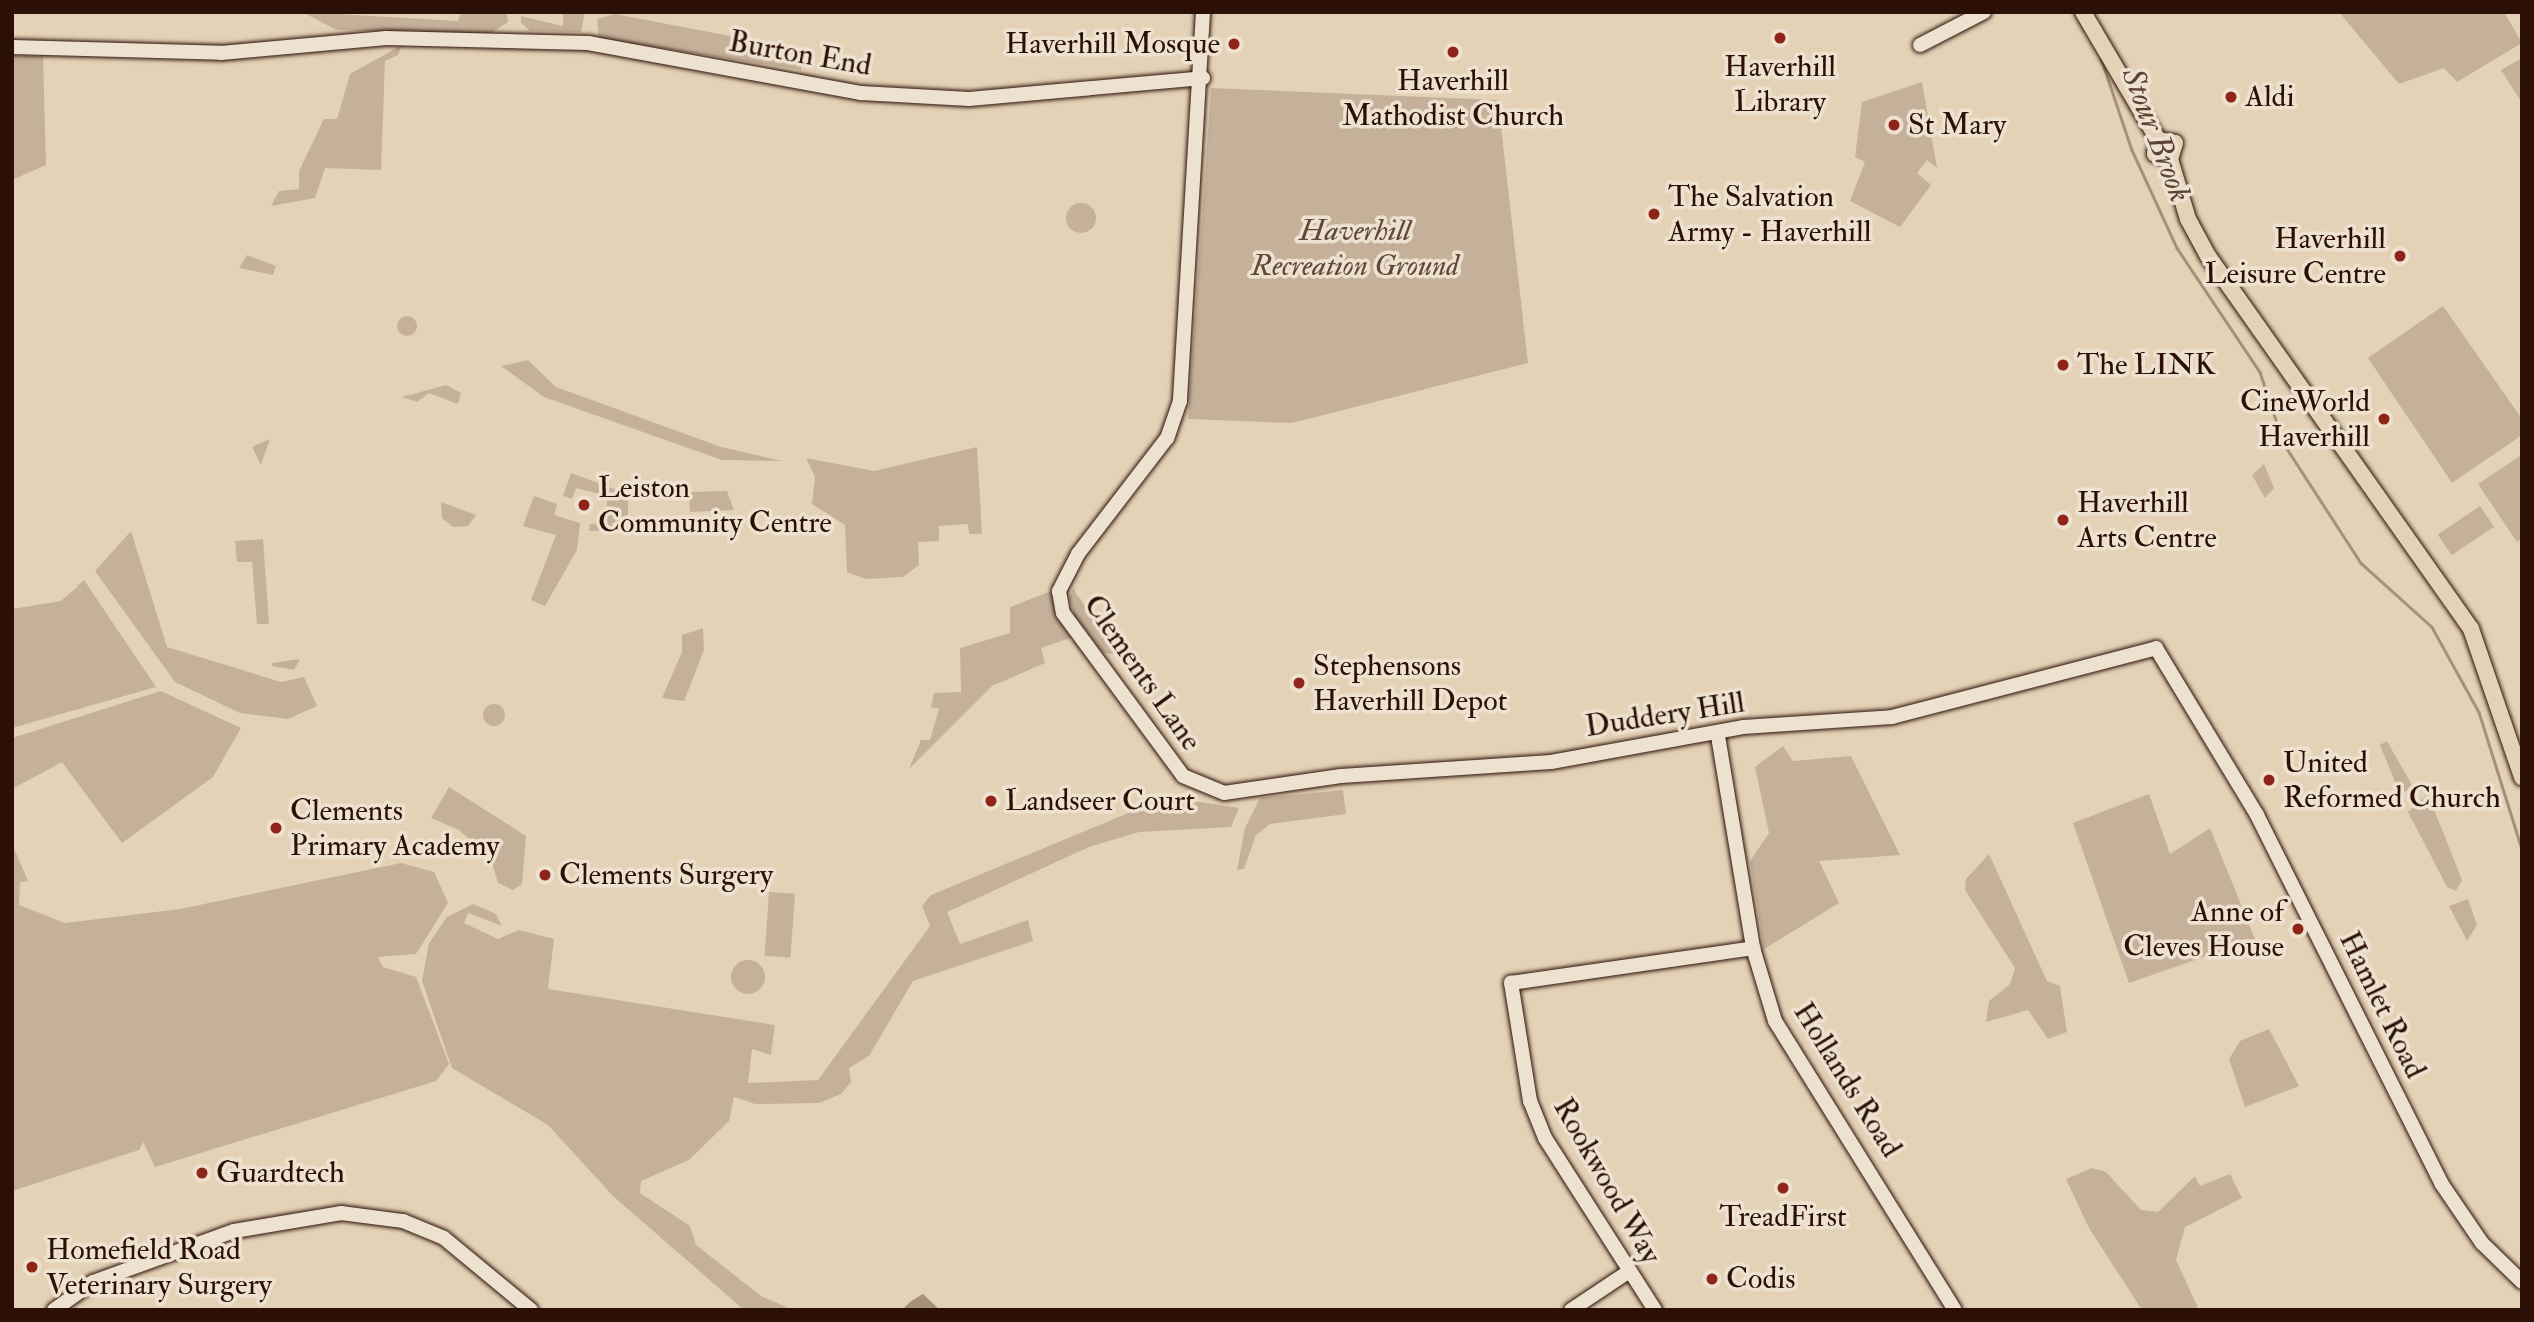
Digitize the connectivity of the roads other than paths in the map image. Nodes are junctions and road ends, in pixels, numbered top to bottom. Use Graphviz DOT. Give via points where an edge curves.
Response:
graph roads {
  1 [pos="1203,12"];
  2 [pos="1984,12"];
  3 [pos="2083,12"];
  4 [pos="1920,45"];
  5 [pos="12,47"];
  6 [pos="1203,78"];
  7 [pos="2153,648"];
  8 [pos="1718,736"];
  9 [pos="1183,776"];
  10 [pos="2522,777"];
  11 [pos="1753,948"];
  12 [pos="1628,1272"];
  13 [pos="2522,1282"];
  14 [pos="54,1310"];
  15 [pos="531,1310"];
  16 [pos="1571,1310"];
  17 [pos="1655,1310"];
  18 [pos="1955,1310"];
  1 -- 6 [label="street, Clements Lane"];
  2 -- 4 [label="street"];
  3 -- 10 [label="main road" via="2158,140 2175,143 2170,159 2188,219 2471,629"];
  5 -- 6 [label="street, Burton End" via="221,52 386,38 588,43 861,93 969,99"];
  6 -- 9 [label="street, Clements Lane" via="1180,401 1167,438 1078,554 1059,591 1063,613"];
  7 -- 8 [label="street, Duddery Hill" via="1892,717 1743,727"];
  7 -- 13 [label="street, Hamlet Road" via="2164,652 2330,954 2441,1183 2482,1243"];
  8 -- 9 [label="street, Duddery Hill" via="1703,733 1551,762 1341,776 1224,793"];
  8 -- 11 [label="street, Hollands Road"];
  11 -- 12 [label="street, Rookwood Way" via="1511,983 1530,1101 1545,1138"];
  11 -- 18 [label="street, Hollands Road" via="1775,1021"];
  12 -- 16 [label="street"];
  12 -- 17 [label="street, Rookwood Way"];
  14 -- 15 [label="street" via="93,1282 234,1231 341,1213 402,1221 444,1238"];
}
